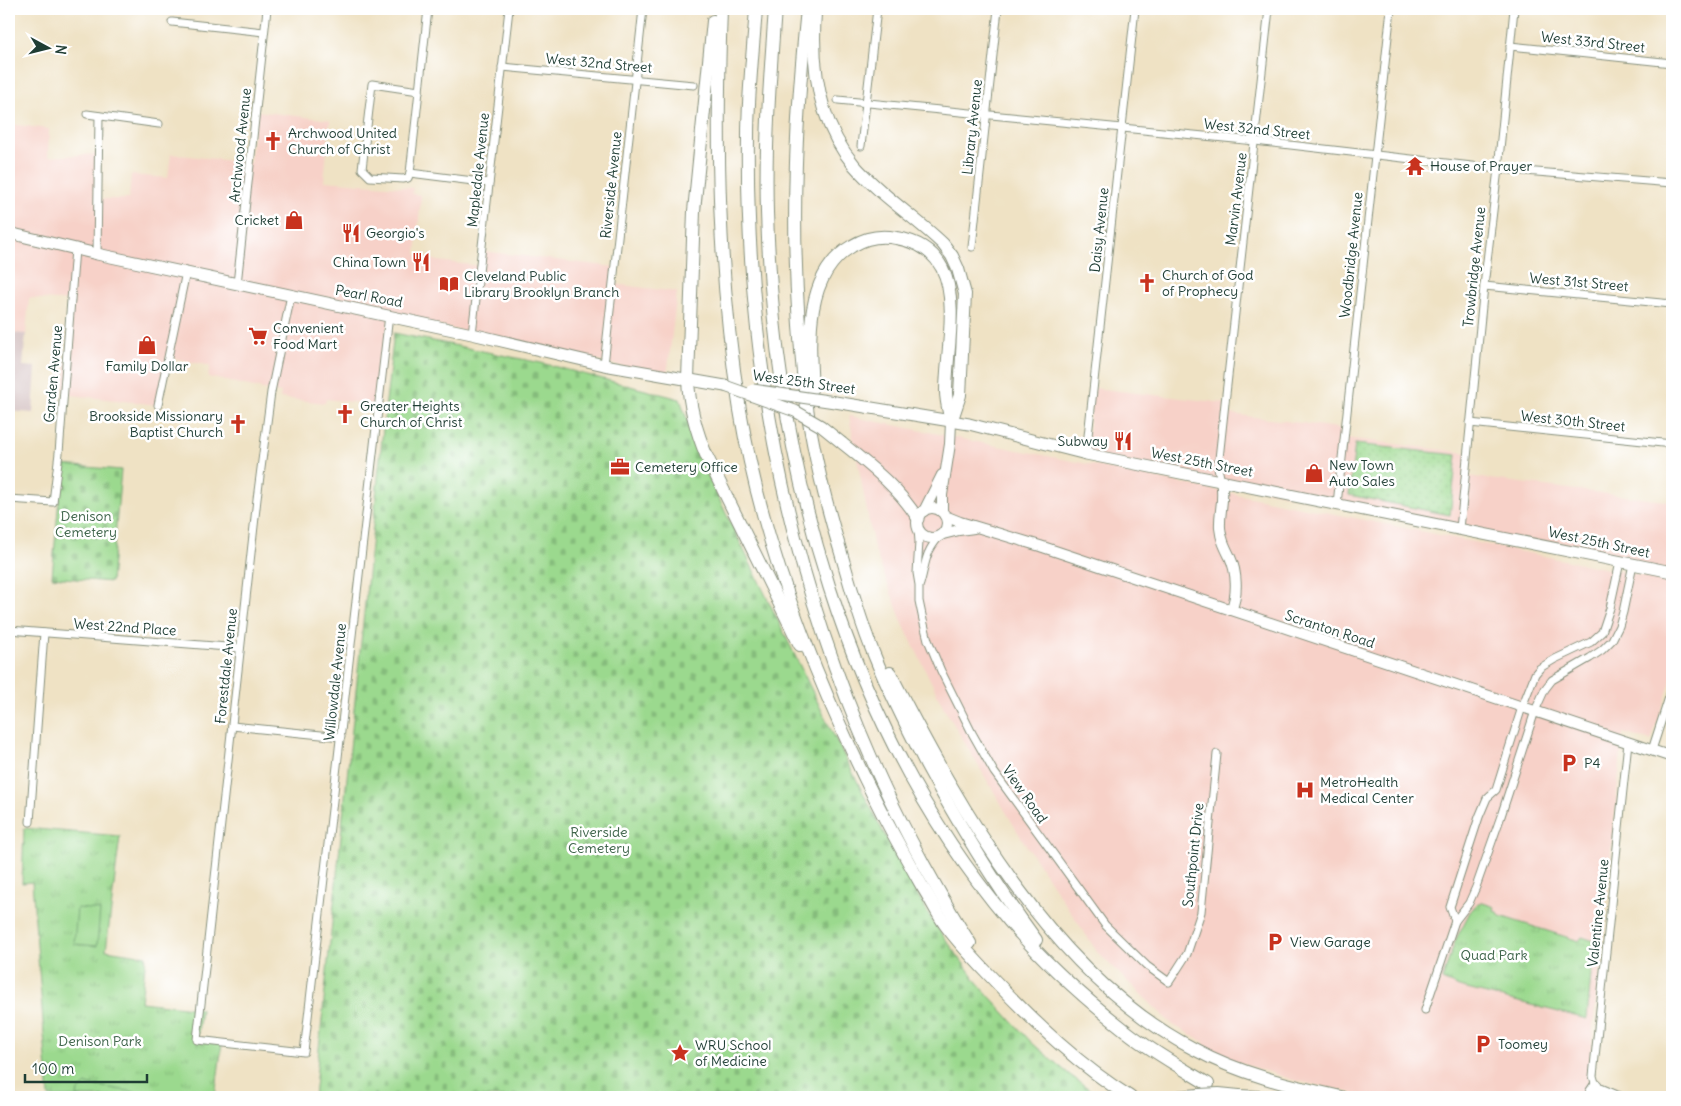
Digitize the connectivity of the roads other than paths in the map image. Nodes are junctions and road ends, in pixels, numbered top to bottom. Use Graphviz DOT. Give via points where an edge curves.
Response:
graph roads {
  1 [pos="267,9"];
  2 [pos="428,9"];
  3 [pos="509,9"];
  4 [pos="643,9"];
  5 [pos="714,9"];
  6 [pos="721,9"];
  7 [pos="756,9"];
  8 [pos="775,9"];
  9 [pos="807,9"];
  10 [pos="815,9"];
  11 [pos="877,9"];
  12 [pos="998,9"];
  13 [pos="1136,9"];
  14 [pos="1270,9"];
  15 [pos="1391,9"];
  16 [pos="1514,9"];
  17 [pos="172,22"];
  18 [pos="264,32"];
  19 [pos="1510,46"];
  20 [pos="1672,63"];
  21 [pos="502,67"];
  22 [pos="634,79"];
  23 [pos="694,85"];
  24 [pos="419,91"];
  25 [pos="838,100"];
  26 [pos="866,103"];
  27 [pos="87,114"];
  28 [pos="986,115"];
  29 [pos="99,116"];
  30 [pos="159,124"];
  31 [pos="1123,127"];
  32 [pos="1255,141"];
  33 [pos="861,146"];
  34 [pos="1375,155"];
  35 [pos="1498,169"];
  36 [pos="410,173"];
  37 [pos="489,183"];
  38 [pos="1672,183"];
  39 [pos="9,233"];
  40 [pos="972,247"];
  41 [pos="75,249"];
  42 [pos="97,254"];
  43 [pos="186,272"];
  44 [pos="237,284"];
  45 [pos="1484,286"];
  46 [pos="291,295"];
  47 [pos="1672,304"];
  48 [pos="389,315"];
  49 [pos="472,334"];
  50 [pos="604,364"];
  51 [pos="688,379"];
  52 [pos="724,386"];
  53 [pos="158,406"];
  54 [pos="952,422"];
  55 [pos="1470,423"];
  56 [pos="1672,444"];
  57 [pos="1086,454"];
  58 [pos="945,470"];
  59 [pos="1221,481"];
  60 [pos="9,499"];
  61 [pos="1337,504"];
  62 [pos="827,505"];
  63 [pos="943,514"];
  64 [pos="920,520"];
  65 [pos="980,528"];
  66 [pos="1460,529"];
  67 [pos="941,536"];
  68 [pos="1620,562"];
  69 [pos="1633,564"];
  70 [pos="1672,572"];
  71 [pos="848,577"];
  72 [pos="919,585"];
  73 [pos="1231,610"];
  74 [pos="1606,624"];
  75 [pos="1617,629"];
  76 [pos="9,630"];
  77 [pos="44,633"];
  78 [pos="240,648"];
  79 [pos="1672,688"];
  80 [pos="1522,706"];
  81 [pos="832,710"];
  82 [pos="1535,711"];
  83 [pos="232,726"];
  84 [pos="341,737"];
  85 [pos="1628,742"];
  86 [pos="1652,750"];
  87 [pos="1217,754"];
  88 [pos="1672,757"];
  89 [pos="1505,761"];
  90 [pos="1517,765"];
  91 [pos="1496,790"];
  92 [pos="1507,793"];
  93 [pos="30,822"];
  94 [pos="1455,921"];
  95 [pos="1170,982"];
  96 [pos="1072,986"];
  97 [pos="1018,1005"];
  98 [pos="1425,1010"];
  99 [pos="304,1052"];
  100 [pos="1208,1084"];
  101 [pos="1596,1094"];
  102 [pos="1130,1097"];
  103 [pos="1177,1097"];
  104 [pos="1259,1097"];
  105 [pos="1341,1097"];
  106 [pos="1622,1097"];
  1 -- 18 [label="street, Archwood Avenue"];
  2 -- 24 [label="street"];
  3 -- 21 [label="street, Mapledale Avenue"];
  4 -- 22 [label="street, Riverside Avenue"];
  5 -- 51 [label="highway" via="694,211"];
  6 -- 81 [label="highway" via="722,238 740,407 768,534"];
  7 -- 97 [label="highway" via="748,134 753,296 771,433 788,511 818,620 841,686 890,800 962,931"];
  8 -- 96 [label="highway" via="766,165 773,308 791,432 820,556 838,613 882,720 946,836 990,898"];
  9 -- 62 [label="highway" via="796,129 796,273 802,368 812,441"];
  10 -- 54 [label="highway" via="816,74 820,97 835,136 864,175 943,244 958,269 966,311 960,395"];
  11 -- 26 [label="street"];
  12 -- 28 [label="street, Library Avenue"];
  13 -- 31 [label="street, Daisy Avenue"];
  14 -- 32 [label="street, Marvin Avenue"];
  15 -- 34 [label="street, Woodbridge Avenue"];
  16 -- 19 [label="street, Trowbridge Avenue"];
  17 -- 18 [label="street"];
  18 -- 44 [label="street, Archwood Avenue"];
  19 -- 20 [label="street, West 33rd Street"];
  19 -- 35 [label="street, Trowbridge Avenue"];
  21 -- 22 [label="street, West 32nd Street"];
  21 -- 37 [label="street, Mapledale Avenue"];
  22 -- 23 [label="street, West 32nd Street"];
  22 -- 50 [label="street, Riverside Avenue"];
  24 -- 36 [label="street"];
  24 -- 36 [label="street" via="372,84 362,169 370,177 403,179"];
  25 -- 26 [label="street, West 32nd Street"];
  26 -- 28 [label="street, West 32nd Street"];
  26 -- 33 [label="street"];
  27 -- 29 [label="street"];
  28 -- 31 [label="street, West 32nd Street"];
  28 -- 40 [label="street, Library Avenue"];
  29 -- 30 [label="street"];
  29 -- 42 [label="street"];
  31 -- 32 [label="street, West 32nd Street"];
  31 -- 57 [label="street, Daisy Avenue"];
  32 -- 34 [label="street, West 32nd Street"];
  32 -- 59 [label="street, Marvin Avenue" via="1218,468"];
  34 -- 35 [label="street, West 32nd Street"];
  34 -- 61 [label="street, Woodbridge Avenue"];
  35 -- 38 [label="street, West 32nd Street"];
  35 -- 45 [label="street, Trowbridge Avenue"];
  36 -- 37 [label="street"];
  37 -- 49 [label="street, Mapledale Avenue"];
  39 -- 41 [label="main road, Pearl Road"];
  41 -- 42 [label="main road, Pearl Road"];
  41 -- 60 [label="street, Garden Avenue" via="53,502"];
  42 -- 43 [label="main road, Pearl Road"];
  43 -- 44 [label="main road, Pearl Road"];
  43 -- 53 [label="street"];
  44 -- 46 [label="main road, Pearl Road"];
  45 -- 47 [label="street, West 31st Street"];
  45 -- 55 [label="street, Trowbridge Avenue"];
  46 -- 48 [label="main road, Pearl Road"];
  46 -- 78 [label="street, Forestdale Avenue" via="271,392"];
  48 -- 49 [label="main road, Pearl Road"];
  48 -- 84 [label="street, Willowdale Avenue"];
  49 -- 50 [label="main road, Pearl Road"];
  50 -- 51 [label="main road, Pearl Road"];
  51 -- 52 [label="main road, Pearl Road"];
  51 -- 81 [label="highway" via="688,398 697,435"];
  52 -- 54 [label="main road, West 25th Street, bridge"];
  52 -- 64 [label="main road, bridge" via="779,404 821,426 883,477"];
  54 -- 57 [label="main road, West 25th Street"];
  54 -- 58 [label="street"];
  54 -- 62 [label="highway" via="946,394 950,295 941,267 931,253 906,240 874,237 859,242 832,262 822,279 813,312 814,417"];
  55 -- 56 [label="street, West 30th Street"];
  55 -- 66 [label="street, Trowbridge Avenue"];
  57 -- 59 [label="main road, West 25th Street"];
  58 -- 63 [label="street"];
  58 -- 64 [label="street"];
  59 -- 61 [label="main road, West 25th Street"];
  59 -- 73 [label="street" via="1224,494 1221,536 1234,572"];
  61 -- 66 [label="main road, West 25th Street"];
  62 -- 71 [label="highway"];
  63 -- 64 [label="street" via="933,508"];
  63 -- 65 [label="street, Scranton Road"];
  63 -- 67 [label="street" via="947,525"];
  64 -- 67 [label="street" via="924,536"];
  64 -- 72 [label="street, View Road"];
  65 -- 67 [label="street, Scranton Road"];
  65 -- 73 [label="street, Scranton Road"];
  66 -- 68 [label="main road, West 25th Street"];
  67 -- 72 [label="street, View Road" via="930,547"];
  68 -- 69 [label="main road, West 25th Street"];
  68 -- 74 [label="street"];
  69 -- 70 [label="main road, West 25th Street"];
  69 -- 75 [label="street"];
  71 -- 96 [label="highway" via="888,688 939,788 1008,902"];
  71 -- 105 [label="highway" via="887,668 952,788 1014,883 1081,964 1142,1017 1194,1049 1266,1079"];
  72 -- 95 [label="street, View Road" via="920,610 928,640 952,695 994,772 1105,926 1147,966"];
  73 -- 80 [label="street, Scranton Road"];
  74 -- 75 [label="street"];
  74 -- 80 [label="street" via="1591,642 1540,668"];
  75 -- 82 [label="street" via="1602,650 1552,680"];
  76 -- 77 [label="street, West 22nd Place"];
  77 -- 78 [label="street, West 22nd Place"];
  77 -- 93 [label="street"];
  78 -- 83 [label="street, Forestdale Avenue"];
  79 -- 86 [label="street"];
  80 -- 82 [label="street, Scranton Road"];
  80 -- 89 [label="street"];
  81 -- 97 [label="highway" via="894,838 942,920"];
  82 -- 85 [label="street, Scranton Road"];
  82 -- 90 [label="street"];
  83 -- 84 [label="street"];
  83 -- 99 [label="street, Forestdale Avenue" via="197,1040"];
  84 -- 99 [label="street, Willowdale Avenue"];
  85 -- 86 [label="street, Scranton Road"];
  85 -- 101 [label="street, Valentine Avenue" via="1593,1076"];
  86 -- 88 [label="street, Scranton Road"];
  87 -- 95 [label="street, Southpoint Drive" via="1202,912 1187,954"];
  89 -- 90 [label="street"];
  89 -- 91 [label="street"];
  90 -- 92 [label="street"];
  91 -- 92 [label="street"];
  91 -- 94 [label="street" via="1487,798 1479,817 1450,907"];
  92 -- 94 [label="street" via="1472,895"];
  94 -- 98 [label="street"];
  96 -- 100 [label="highway" via="1127,1032"];
  97 -- 102 [label="highway" via="1062,1047"];
  101 -- 106 [label="street"];
  103 -- 104 [label="highway, bridge" via="1219,1094"];
}
